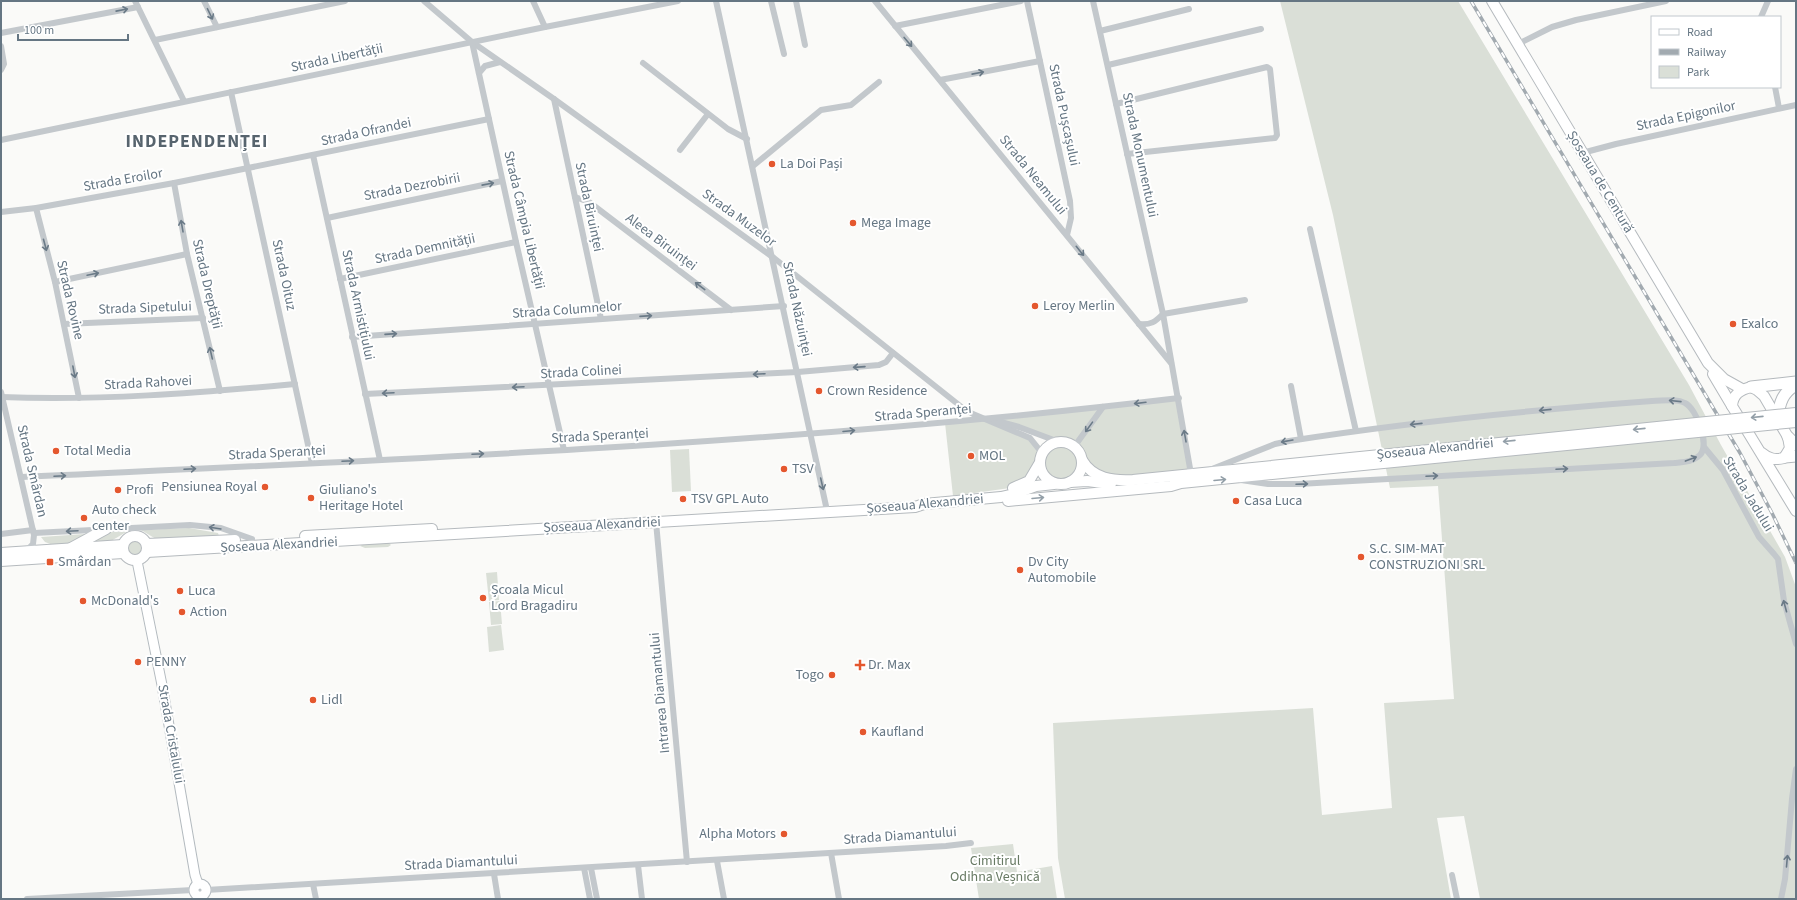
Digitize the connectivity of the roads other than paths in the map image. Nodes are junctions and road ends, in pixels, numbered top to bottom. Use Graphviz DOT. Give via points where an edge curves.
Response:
graph roads {
  1 [pos="204,1"];
  2 [pos="345,1"];
  3 [pos="424,1"];
  4 [pos="532,1"];
  5 [pos="678,1"];
  6 [pos="716,1"];
  7 [pos="771,1"];
  8 [pos="796,1"];
  9 [pos="875,1"];
  10 [pos="1021,1"];
  11 [pos="1027,1"];
  12 [pos="1093,1"];
  13 [pos="1492,1"];
  14 [pos="1666,1"];
  15 [pos="1768,1"];
  16 [pos="669,2"];
  17 [pos="325,3"];
  18 [pos="137,4"];
  19 [pos="1189,9"];
  20 [pos="1761,16"];
  21 [pos="895,26"];
  22 [pos="217,27"];
  23 [pos="545,27"];
  24 [pos="1261,29"];
  25 [pos="1100,31"];
  26 [pos="1,33"];
  27 [pos="155,40"];
  28 [pos="472,42"];
  29 [pos="1518,44"];
  30 [pos="806,45"];
  31 [pos="1,46"];
  32 [pos="784,54"];
  33 [pos="1040,61"];
  34 [pos="500,62"];
  35 [pos="643,64"];
  36 [pos="1108,66"];
  37 [pos="1,70"];
  38 [pos="479,73"];
  39 [pos="940,80"];
  40 [pos="879,82"];
  41 [pos="1775,88"];
  42 [pos="231,92"];
  43 [pos="554,99"];
  44 [pos="184,102"];
  45 [pos="1116,104"];
  46 [pos="1796,105"];
  47 [pos="1779,108"];
  48 [pos="708,114"];
  49 [pos="489,119"];
  50 [pos="747,139"];
  51 [pos="1,140"];
  52 [pos="680,150"];
  53 [pos="1582,153"];
  54 [pos="1127,154"];
  55 [pos="312,155"];
  56 [pos="753,166"];
  57 [pos="248,168"];
  58 [pos="502,181"];
  59 [pos="174,183"];
  60 [pos="575,197"];
  61 [pos="36,208"];
  62 [pos="1,212"];
  63 [pos="327,218"];
  64 [pos="1310,229"];
  65 [pos="1067,235"];
  66 [pos="516,242"];
  67 [pos="187,254"];
  68 [pos="774,258"];
  69 [pos="340,279"];
  70 [pos="55,282"];
  71 [pos="1244,300"];
  72 [pos="784,306"];
  73 [pos="731,310"];
  74 [pos="1163,314"];
  75 [pos="203,318"];
  76 [pos="601,319"];
  77 [pos="64,324"];
  78 [pos="535,324"];
  79 [pos="1139,324"];
  80 [pos="352,337"];
  81 [pos="893,353"];
  82 [pos="1708,363"];
  83 [pos="1173,365"];
  84 [pos="798,372"];
  85 [pos="1796,382"];
  86 [pos="295,384"];
  87 [pos="550,385"];
  88 [pos="1796,385"];
  89 [pos="1291,386"];
  90 [pos="1747,388"];
  91 [pos="220,391"];
  92 [pos="365,394"];
  93 [pos="1,395"];
  94 [pos="79,398"];
  95 [pos="1179,398"];
  96 [pos="1732,406"];
  97 [pos="1103,407"];
  98 [pos="1796,413"];
  99 [pos="1778,418"];
  100 [pos="986,419"];
  101 [pos="1796,422"];
  102 [pos="1678,429"];
  103 [pos="1356,431"];
  104 [pos="810,435"];
  105 [pos="1301,439"];
  106 [pos="1792,441"];
  107 [pos="1059,442"];
  108 [pos="1074,447"];
  109 [pos="1704,447"];
  110 [pos="564,450"];
  111 [pos="1762,453"];
  112 [pos="1042,454"];
  113 [pos="1788,457"];
  114 [pos="380,460"];
  115 [pos="1082,460"];
  116 [pos="312,463"];
  117 [pos="1039,464"];
  118 [pos="1196,474"];
  119 [pos="22,477"];
  120 [pos="1236,478"];
  121 [pos="1070,482"];
  122 [pos="1181,483"];
  123 [pos="1054,484"];
  124 [pos="1780,484"];
  125 [pos="826,506"];
  126 [pos="915,507"];
  127 [pos="1796,511"];
  128 [pos="656,522"];
  129 [pos="106,529"];
  130 [pos="34,533"];
  131 [pos="1,534"];
  132 [pos="252,539"];
  133 [pos="147,548"];
  134 [pos="70,549"];
  135 [pos="123,549"];
  136 [pos="25,552"];
  137 [pos="1,553"];
  138 [pos="1,561"];
  139 [pos="137,561"];
  140 [pos="1796,644"];
  141 [pos="1796,769"];
  142 [pos="971,843"];
  143 [pos="831,853"];
  144 [pos="717,861"];
  145 [pos="687,862"];
  146 [pos="638,865"];
  147 [pos="584,868"];
  148 [pos="591,868"];
  149 [pos="494,874"];
  150 [pos="1452,875"];
  151 [pos="313,884"];
  152 [pos="162,891"];
  153 [pos="201,893"];
  154 [pos="112,897"];
  155 [pos="65,898"];
  156 [pos="27,899"];
  157 [pos="164,899"];
  158 [pos="316,899"];
  159 [pos="498,899"];
  160 [pos="590,899"];
  161 [pos="597,899"];
  162 [pos="642,899"];
  163 [pos="724,899"];
  164 [pos="839,899"];
  165 [pos="1457,899"];
  166 [pos="1781,899"];
  1 -- 22 [label="street, one-way"];
  2 -- 17 [label="street"];
  3 -- 28 [label="street, Strada Muzelor"];
  4 -- 23 [label="street"];
  5 -- 16 [label="street, Strada Libertății"];
  6 -- 50 [label="street, Strada Năzuinței"];
  7 -- 32 [label="street"];
  8 -- 30 [label="street"];
  9 -- 21 [label="street, Strada Neamului"];
  10 -- 21 [label="street"];
  11 -- 33 [label="street, Strada Pușcașului"];
  12 -- 25 [label="street, Strada Monumentului"];
  13 -- 29 [label="main road, Șoseaua de Centură"];
  14 -- 29 [label="street" via="1552,27"];
  15 -- 20 [label="street"];
  16 -- 23 [label="street, Strada Libertății"];
  17 -- 22 [label="street"];
  26 -- 18 [label="street, one-way"];
  18 -- 27 [label="street"];
  19 -- 25 [label="street"];
  21 -- 39 [label="street, Strada Neamului, one-way"];
  22 -- 27 [label="street"];
  23 -- 28 [label="street, Strada Libertății"];
  24 -- 36 [label="street"];
  25 -- 36 [label="street, Strada Monumentului"];
  27 -- 44 [label="street"];
  28 -- 34 [label="street, Strada Muzelor"];
  28 -- 38 [label="street, Strada Câmpia Libertății"];
  28 -- 42 [label="street, Strada Libertății"];
  29 -- 53 [label="main road, Șoseaua de Centură"];
  31 -- 37 [label="street" via="4,64"];
  39 -- 33 [label="street, one-way"];
  33 -- 65 [label="street, Strada Pușcașului" via="1070,201 1071,218"];
  34 -- 38 [label="street" via="485,66"];
  34 -- 43 [label="street, Strada Muzelor"];
  35 -- 48 [label="street"];
  36 -- 45 [label="street, Strada Monumentului"];
  38 -- 49 [label="street, Strada Câmpia Libertății"];
  39 -- 65 [label="street, Strada Neamului"];
  40 -- 56 [label="street" via="847,107 821,110"];
  41 -- 47 [label="street"];
  42 -- 44 [label="street, Strada Libertății"];
  42 -- 57 [label="street, Strada Oituz"];
  43 -- 60 [label="street, Strada Biruinței"];
  43 -- 68 [label="street, Strada Muzelor"];
  44 -- 51 [label="street, Strada Libertății"];
  45 -- 54 [label="street, Strada Monumentului"];
  45 -- 54 [label="street" via="1267,67 1270,70 1277,135 1275,138"];
  46 -- 47 [label="street, Strada Epigonilor"];
  47 -- 53 [label="street, Strada Epigonilor"];
  48 -- 50 [label="street"];
  48 -- 52 [label="street"];
  49 -- 55 [label="street, Strada Ofrandei"];
  49 -- 58 [label="street, Strada Câmpia Libertății"];
  50 -- 56 [label="street, Strada Năzuinței"];
  53 -- 82 [label="main road, Șoseaua de Centură"];
  54 -- 74 [label="street, Strada Monumentului"];
  55 -- 57 [label="street, Strada Ofrandei"];
  55 -- 63 [label="street, Strada Armistițiului"];
  56 -- 68 [label="street, Strada Năzuinței"];
  57 -- 59 [label="street, Strada Eroilor"];
  57 -- 86 [label="street, Strada Oituz"];
  63 -- 58 [label="street, Strada Dezrobirii, one-way"];
  58 -- 66 [label="street, Strada Câmpia Libertății"];
  59 -- 61 [label="street, Strada Eroilor"];
  67 -- 59 [label="street, Strada Dreptății, one-way"];
  73 -- 60 [label="street, Aleea Biruinței, one-way" via="589,202"];
  60 -- 76 [label="street, Strada Biruinței"];
  61 -- 62 [label="street, Strada Eroilor"];
  61 -- 70 [label="street, Strada Rovine, one-way"];
  63 -- 69 [label="street, Strada Armistițiului"];
  64 -- 103 [label="street"];
  65 -- 79 [label="street, Strada Neamului, one-way"];
  66 -- 69 [label="street, Strada Demnității"];
  66 -- 78 [label="street, Strada Câmpia Libertății"];
  70 -- 67 [label="street, one-way"];
  67 -- 75 [label="street, Strada Dreptății"];
  68 -- 72 [label="street, Strada Năzuinței"];
  68 -- 81 [label="street, Strada Muzelor"];
  69 -- 80 [label="street, Strada Armistițiului"];
  70 -- 77 [label="street, Strada Rovine"];
  71 -- 74 [label="street"];
  72 -- 73 [label="street, Strada Columnelor"];
  72 -- 84 [label="street, Strada Năzuinței"];
  76 -- 73 [label="street, Strada Columnelor, one-way"];
  74 -- 79 [label="street" via="1149,325"];
  74 -- 83 [label="street, Strada Monumentului"];
  75 -- 77 [label="street, Strada Sipetului"];
  91 -- 75 [label="street, Strada Dreptății, one-way"];
  76 -- 78 [label="street, Strada Columnelor"];
  77 -- 94 [label="street, Strada Rovine, one-way"];
  80 -- 78 [label="street, Strada Columnelor, one-way"];
  78 -- 87 [label="street, Strada Câmpia Libertății"];
  79 -- 83 [label="street, Strada Neamului"];
  80 -- 92 [label="street, Strada Armistițiului"];
  81 -- 84 [label="street, Strada Colinei, one-way" via="886,362 879,365"];
  81 -- 100 [label="street, Strada Muzelor" via="964,409"];
  82 -- 90 [label="main road, Șoseaua de Centură" via="1724,379"];
  82 -- 96 [label="main road, Șoseaua de Centură"];
  83 -- 95 [label="street, Strada Monumentului"];
  84 -- 87 [label="street, Strada Colinei, one-way"];
  84 -- 104 [label="street, Strada Năzuinței"];
  85 -- 90 [label="highway"];
  86 -- 91 [label="street, Strada Rahovei"];
  86 -- 116 [label="street, Strada Oituz"];
  87 -- 92 [label="street, Strada Colinei, one-way"];
  87 -- 110 [label="street, Strada Câmpia Libertății"];
  88 -- 99 [label="highway" via="1784,395 1779,405"];
  89 -- 105 [label="street"];
  90 -- 96 [label="main road" via="1734,396"];
  90 -- 99 [label="main road, Șoseaua de Centură" via="1757,390 1764,396"];
  91 -- 94 [label="street, Strada Rahovei"];
  92 -- 114 [label="street, Strada Armistițiului"];
  93 -- 94 [label="street, Strada Rahovei"];
  93 -- 119 [label="street, Strada Smârdan"];
  95 -- 97 [label="street, Strada Speranței, one-way"];
  118 -- 95 [label="street, Strada Monumentului, one-way"];
  96 -- 111 [label="main road, Șoseaua de Centură"];
  97 -- 100 [label="street, Strada Speranței"];
  97 -- 108 [label="street, one-way"];
  98 -- 102 [label="main road, Șoseaua Alexandriei, one-way, bridge"];
  99 -- 106 [label="main road, Șoseaua de Centură"];
  104 -- 100 [label="street, Strada Speranței, one-way"];
  100 -- 107 [label="street" via="1006,423"];
  100 -- 112 [label="street" via="1030,438"];
  101 -- 102 [label="main road, Șoseaua Alexandriei, bridge"];
  102 -- 118 [label="main road, Șoseaua Alexandriei, one-way"];
  102 -- 120 [label="main road, Șoseaua Alexandriei"];
  103 -- 105 [label="street"];
  109 -- 103 [label="street, one-way" via="1704,439 1691,408 1684,402 1671,400 1556,409"];
  104 -- 110 [label="street, Strada Speranței"];
  104 -- 125 [label="street, Strada Năzuinței, one-way"];
  105 -- 118 [label="street, one-way" via="1275,444"];
  106 -- 113 [label="main road, Șoseaua de Centură"];
  107 -- 108 [label="main road"];
  107 -- 112 [label="main road" via="1046,448"];
  108 -- 115 [label="main road"];
  120 -- 109 [label="street, one-way" via="1254,483 1299,484 1674,463 1695,459"];
  140 -- 109 [label="street, Strada Jadului, one-way" via="1784,601 1778,560 1759,537 1722,470"];
  114 -- 110 [label="street, Strada Speranței, one-way"];
  111 -- 113 [label="main road" via="1774,459"];
  111 -- 124 [label="main road, Șoseaua de Centură"];
  112 -- 117 [label="main road"];
  113 -- 124 [label="main road, Șoseaua de Centură" via="1779,470"];
  116 -- 114 [label="street, Strada Speranței, one-way"];
  115 -- 118 [label="main road, Șoseaua Alexandriei" via="1091,471 1110,479 1128,480"];
  115 -- 121 [label="main road" via="1080,473"];
  119 -- 116 [label="street, Strada Speranței, one-way"];
  117 -- 123 [label="main road" via="1044,476"];
  117 -- 125 [label="main road, Șoseaua Alexandriei" via="1029,481 1003,490 915,500"];
  119 -- 130 [label="street, Strada Smârdan"];
  122 -- 120 [label="main road, Șoseaua Alexandriei, one-way"];
  121 -- 122 [label="main road" via="1087,481 1118,485"];
  121 -- 123 [label="main road"];
  126 -- 122 [label="main road, one-way" via="1163,487"];
  123 -- 126 [label="main road, Șoseaua Alexandriei" via="1036,486 1014,494"];
  124 -- 127 [label="main road, Șoseaua de Centură"];
  125 -- 132 [label="main road, Șoseaua Alexandriei"];
  126 -- 128 [label="main road, Șoseaua Alexandriei"];
  128 -- 133 [label="main road, Șoseaua Alexandriei"];
  128 -- 145 [label="street, Intrarea Diamantului"];
  129 -- 130 [label="street, one-way"];
  132 -- 129 [label="street, one-way" via="232,531 203,526"];
  129 -- 134 [label="main road"];
  130 -- 131 [label="street"];
  130 -- 136 [label="street, Strada Smârdan" via="33,544"];
  132 -- 133 [label="main road, Șoseaua Alexandriei"];
  133 -- 135 [label="main road" via="140,537 134,536 128,538"];
  133 -- 139 [label="main road" via="143,558"];
  134 -- 135 [label="main road"];
  134 -- 136 [label="main road"];
  135 -- 138 [label="main road"];
  135 -- 139 [label="main road" via="130,560"];
  136 -- 137 [label="main road"];
  139 -- 153 [label="street, Strada Cristalului" via="162,685 195,875"];
  166 -- 141 [label="street, one-way" via="1786,879"];
  142 -- 143 [label="street, Strada Diamantului"];
  143 -- 144 [label="street, Strada Diamantului"];
  143 -- 164 [label="street, Strada Diamantului"];
  144 -- 145 [label="street, Strada Diamantului"];
  144 -- 163 [label="street"];
  145 -- 146 [label="street, Strada Diamantului"];
  146 -- 148 [label="street, Strada Diamantului"];
  146 -- 162 [label="street"];
  147 -- 148 [label="street, Strada Diamantului"];
  147 -- 149 [label="street, Strada Diamantului"];
  147 -- 160 [label="street"];
  148 -- 161 [label="street"];
  149 -- 151 [label="street, Strada Diamantului"];
  149 -- 159 [label="street"];
  150 -- 165 [label="street"];
  151 -- 153 [label="street, Strada Diamantului"];
  151 -- 158 [label="street"];
  152 -- 153 [label="street, Strada Diamantului"];
  152 -- 154 [label="street, Strada Diamantului"];
  152 -- 157 [label="street"];
  154 -- 155 [label="street, Strada Diamantului"];
  155 -- 156 [label="street, Strada Diamantului"];
}
